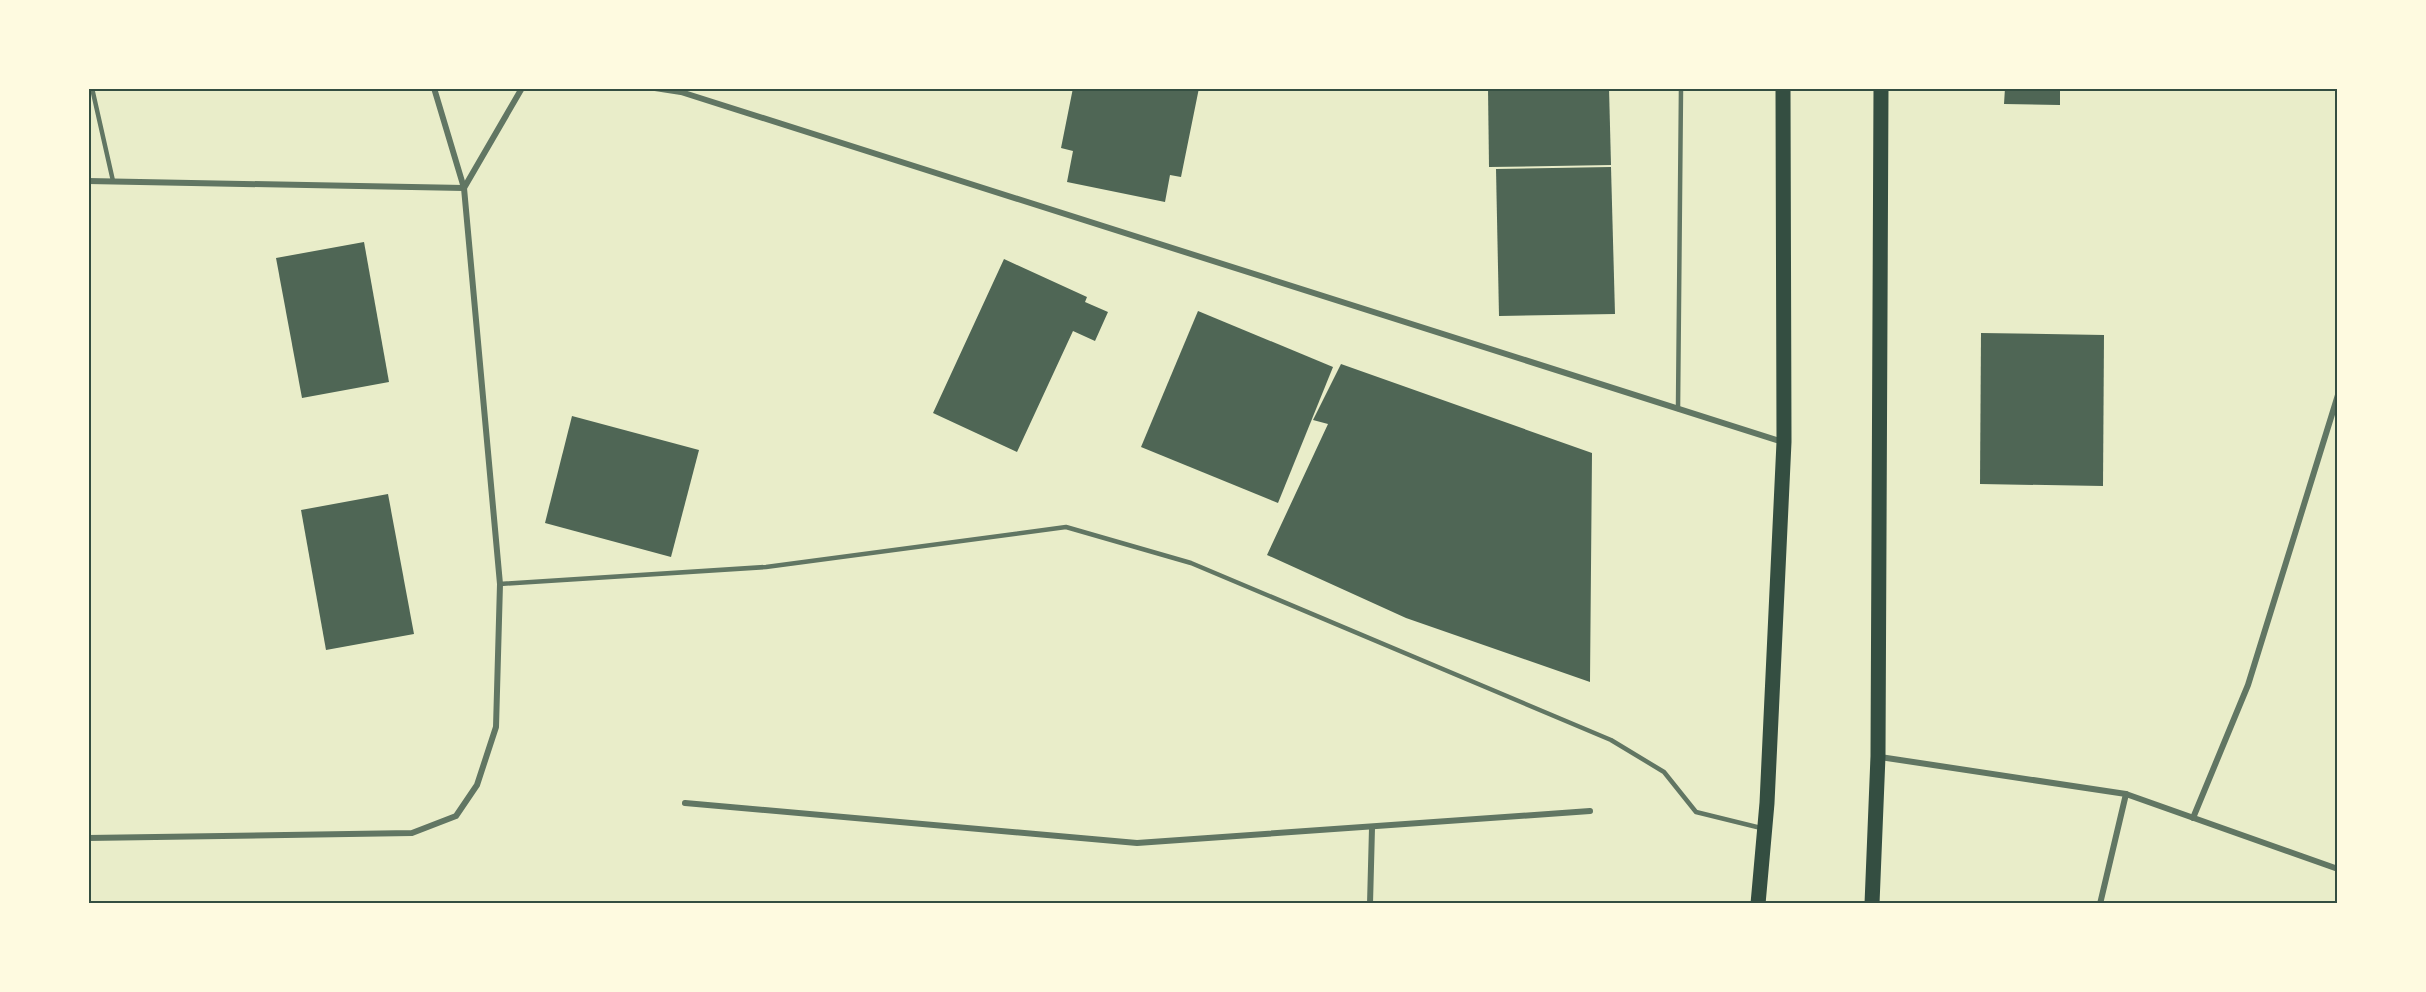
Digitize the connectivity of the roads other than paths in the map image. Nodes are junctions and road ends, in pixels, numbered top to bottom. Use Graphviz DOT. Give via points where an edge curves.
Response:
graph roads {
  1 [pos="92,88"];
  2 [pos="434,88"];
  3 [pos="522,88"];
  4 [pos="655,88"];
  5 [pos="1681,88"];
  6 [pos="1783,88"];
  7 [pos="1881,88"];
  8 [pos="88,181"];
  9 [pos="113,181"];
  10 [pos="464,188"];
  11 [pos="2337,395"];
  12 [pos="1678,409"];
  13 [pos="1784,442"];
  14 [pos="500,584"];
  15 [pos="1878,756"];
  16 [pos="2126,794"];
  17 [pos="685,803"];
  18 [pos="1590,811"];
  19 [pos="2193,818"];
  20 [pos="1372,828"];
  21 [pos="1765,829"];
  22 [pos="88,838"];
  23 [pos="2337,869"];
  24 [pos="1370,903"];
  25 [pos="1758,903"];
  26 [pos="1872,903"];
  27 [pos="2100,903"];
  1 -- 9 [label="lane"];
  2 -- 10 [label="street"];
  3 -- 10 [label="street"];
  4 -- 12 [label="street" via="681,92"];
  5 -- 12 [label="lane"];
  6 -- 13 [label="main road"];
  7 -- 15 [label="main road"];
  8 -- 9 [label="street"];
  9 -- 10 [label="street"];
  10 -- 14 [label="street"];
  11 -- 19 [label="street" via="2248,686"];
  12 -- 13 [label="street"];
  13 -- 21 [label="main road"];
  14 -- 21 [label="lane" via="766,567 1066,527 1191,563 1611,740 1664,772 1696,812"];
  14 -- 22 [label="street" via="496,727 477,785 456,816 412,833"];
  15 -- 16 [label="street"];
  15 -- 26 [label="main road"];
  16 -- 19 [label="street"];
  16 -- 27 [label="street"];
  17 -- 20 [label="street" via="1137,843"];
  18 -- 20 [label="street"];
  19 -- 23 [label="street"];
  20 -- 24 [label="street"];
  21 -- 25 [label="main road"];
}
